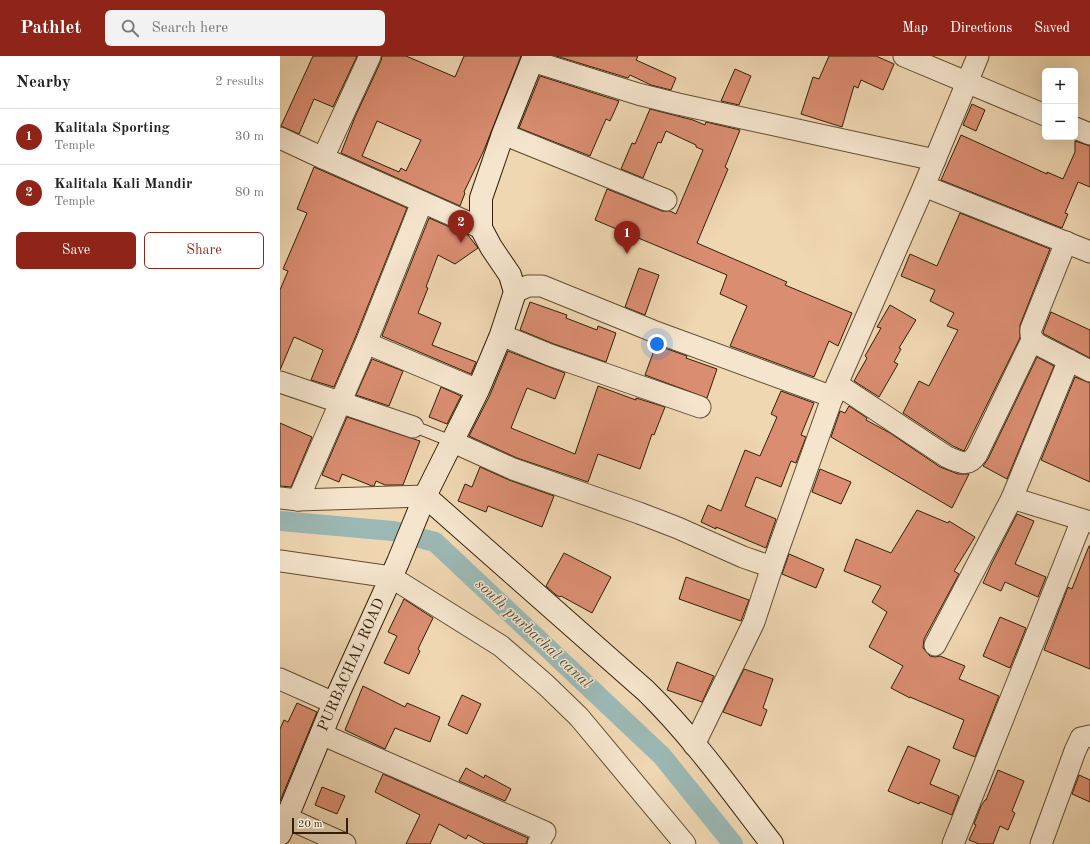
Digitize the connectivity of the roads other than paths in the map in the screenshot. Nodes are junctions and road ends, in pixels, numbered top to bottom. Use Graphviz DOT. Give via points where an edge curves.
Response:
graph roads {
  1 [pos="370,56"];
  2 [pos="904,56"];
  3 [pos="978,56"];
  4 [pos="533,58"];
  5 [pos="967,83"];
  6 [pos="1042,114"];
  7 [pos="1078,129"];
  8 [pos="503,134"];
  9 [pos="1090,134"];
  10 [pos="280,138"];
  11 [pos="323,158"];
  12 [pos="936,160"];
  13 [pos="924,186"];
  14 [pos="666,200"];
  15 [pos="422,202"];
  16 [pos="481,228"];
  17 [pos="1066,242"];
  18 [pos="1090,252"];
  19 [pos="515,292"];
  20 [pos="501,335"];
  21 [pos="1032,340"];
  22 [pos="366,343"];
  23 [pos="1069,360"];
  24 [pos="1090,371"];
  25 [pos="280,382"];
  26 [pos="478,390"];
  27 [pos="835,391"];
  28 [pos="339,402"];
  29 [pos="700,407"];
  30 [pos="418,429"];
  31 [pos="452,442"];
  32 [pos="425,496"];
  33 [pos="1012,498"];
  34 [pos="289,499"];
  35 [pos="1086,521"];
  36 [pos="280,561"];
  37 [pos="772,566"];
  38 [pos="394,569"];
  39 [pos="935,645"];
  40 [pos="280,679"];
  41 [pos="334,703"];
  42 [pos="321,734"];
  43 [pos="1090,736"];
  44 [pos="694,745"];
  45 [pos="285,813"];
  46 [pos="346,844"];
  47 [pos="538,844"];
  48 [pos="685,844"];
  49 [pos="772,844"];
  50 [pos="953,844"];
  51 [pos="1041,844"];
  1 -- 11 [label="street"];
  2 -- 5 [label="street"];
  3 -- 5 [label="street"];
  4 -- 8 [label="street"];
  4 -- 12 [label="street" via="627,91 678,104"];
  5 -- 6 [label="street"];
  5 -- 12 [label="street"];
  7 -- 9 [label="street"];
  8 -- 14 [label="street"];
  8 -- 16 [label="street" via="481,198"];
  10 -- 11 [label="street"];
  11 -- 15 [label="street"];
  12 -- 13 [label="street"];
  13 -- 17 [label="street"];
  13 -- 27 [label="street"];
  15 -- 16 [label="street"];
  15 -- 22 [label="street"];
  16 -- 19 [label="street" via="510,274"];
  17 -- 18 [label="street"];
  17 -- 21 [label="street" via="1031,329"];
  19 -- 20 [label="street, PURBACHAL ROAD"];
  19 -- 27 [label="street" via="528,286 542,286 653,330"];
  20 -- 26 [label="street, PURBACHAL ROAD"];
  20 -- 29 [label="street" via="550,355"];
  21 -- 23 [label="street"];
  21 -- 27 [label="street" via="977,454 967,463 947,457"];
  22 -- 26 [label="street"];
  22 -- 28 [label="street"];
  23 -- 24 [label="street"];
  23 -- 33 [label="street"];
  25 -- 28 [label="street"];
  26 -- 31 [label="street, PURBACHAL ROAD"];
  27 -- 37 [label="street"];
  28 -- 30 [label="street"];
  28 -- 34 [label="street"];
  30 -- 31 [label="lane"];
  31 -- 32 [label="street, PURBACHAL ROAD"];
  31 -- 37 [label="street" via="513,469 639,513 743,557"];
  32 -- 34 [label="street"];
  32 -- 38 [label="street, PURBACHAL ROAD"];
  32 -- 44 [label="street" via="646,691"];
  33 -- 35 [label="street"];
  33 -- 39 [label="street"];
  35 -- 50 [label="street"];
  36 -- 38 [label="street"];
  37 -- 44 [label="street" via="754,622"];
  38 -- 41 [label="street, PURBACHAL ROAD"];
  38 -- 48 [label="street" via="501,646 546,685 579,717"];
  40 -- 41 [label="street"];
  41 -- 42 [label="street, PURBACHAL ROAD"];
  42 -- 45 [label="street, PURBACHAL ROAD"];
  42 -- 47 [label="street" via="545,832"];
  43 -- 51 [label="street" via="1081,738 1075,751"];
  44 -- 49 [label="street"];
  45 -- 46 [label="street"];
}
